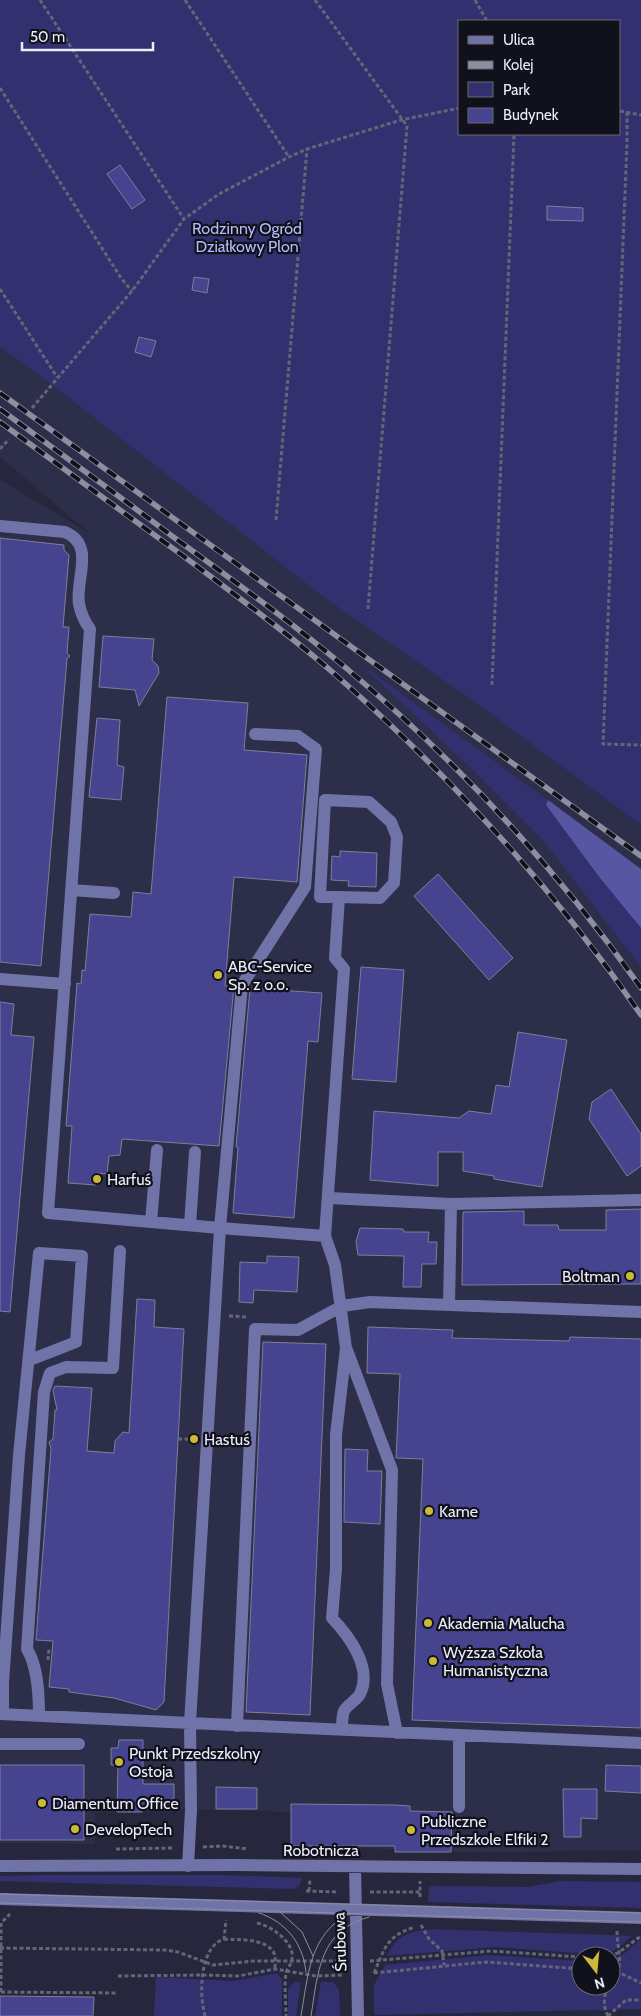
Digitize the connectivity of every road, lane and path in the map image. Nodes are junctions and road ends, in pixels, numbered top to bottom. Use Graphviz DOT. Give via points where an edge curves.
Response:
graph roads {
  1 [pos="40,0"];
  2 [pos="185,0"];
  3 [pos="315,0"];
  4 [pos="475,0"];
  5 [pos="486,20"];
  6 [pos="0,88"];
  7 [pos="458,108"];
  8 [pos="621,111"];
  9 [pos="627,112"];
  10 [pos="641,115"];
  11 [pos="401,120"];
  12 [pos="514,135"];
  13 [pos="307,149"];
  14 [pos="289,157"];
  15 [pos="184,219"];
  16 [pos="0,289"];
  17 [pos="132,291"];
  18 [pos="57,377"];
  19 [pos="32,408"];
  20 [pos="9,439"];
  21 [pos="0,449"];
  22 [pos="276,520"];
  23 [pos="0,526"];
  24 [pos="368,609"];
  25 [pos="492,685"];
  26 [pos="255,734"];
  27 [pos="641,745"];
  28 [pos="71,890"];
  29 [pos="114,893"];
  30 [pos="339,897"];
  31 [pos="0,979"];
  32 [pos="65,984"];
  33 [pos="157,1150"];
  34 [pos="195,1152"];
  35 [pos="329,1198"];
  36 [pos="641,1200"];
  37 [pos="451,1204"];
  38 [pos="151,1222"];
  39 [pos="190,1225"];
  40 [pos="220,1228"];
  41 [pos="325,1236"];
  42 [pos="120,1251"];
  43 [pos="449,1305"];
  44 [pos="342,1306"];
  45 [pos="641,1312"];
  46 [pos="215,1315"];
  47 [pos="255,1330"];
  48 [pos="346,1348"];
  49 [pos="30,1360"];
  50 [pos="178,1439"];
  51 [pos="198,1444"];
  52 [pos="2,1714"];
  53 [pos="39,1716"];
  54 [pos="190,1723"];
  55 [pos="236,1726"];
  56 [pos="342,1730"];
  57 [pos="397,1733"];
  58 [pos="459,1735"];
  59 [pos="641,1743"];
  60 [pos="0,1744"];
  61 [pos="79,1744"];
  62 [pos="459,1807"];
  63 [pos="0,1866"];
  64 [pos="188,1866"];
  65 [pos="355,1866"];
  66 [pos="641,1869"];
  67 [pos="310,1879"];
  68 [pos="420,1881"];
  69 [pos="310,1891"];
  70 [pos="370,1892"];
  71 [pos="420,1892"];
  72 [pos="0,1899"];
  73 [pos="420,1902"];
  74 [pos="354,1909"];
  75 [pos="16,1912"];
  76 [pos="641,1918"];
  77 [pos="216,1920"];
  78 [pos="226,1920"];
  79 [pos="233,1920"];
  80 [pos="419,1920"];
  81 [pos="252,1921"];
  82 [pos="423,1930"];
  83 [pos="617,1931"];
  84 [pos="641,1936"];
  85 [pos="224,1939"];
  86 [pos="618,1946"];
  87 [pos="0,1949"];
  88 [pos="621,1951"];
  89 [pos="443,1955"];
  90 [pos="571,1956"];
  91 [pos="292,1961"];
  92 [pos="343,1961"];
  93 [pos="379,1961"];
  94 [pos="275,1962"];
  95 [pos="205,1964"];
  96 [pos="444,1965"];
  97 [pos="571,1968"];
  98 [pos="276,1970"];
  99 [pos="286,1972"];
  100 [pos="621,1973"];
  101 [pos="202,1975"];
  102 [pos="343,1975"];
  103 [pos="118,1976"];
  104 [pos="641,1983"];
  105 [pos="0,1992"];
  106 [pos="118,1993"];
  107 [pos="605,1996"];
  108 [pos="641,2000"];
  109 [pos="205,2016"];
  110 [pos="286,2016"];
  111 [pos="358,2016"];
  112 [pos="608,2016"];
  1 -- 15 [label="path"];
  2 -- 14 [label="path"];
  3 -- 11 [label="path"];
  4 -- 5 [label="path"];
  6 -- 17 [label="path"];
  7 -- 11 [label="path"];
  8 -- 9 [label="path"];
  9 -- 10 [label="path"];
  9 -- 27 [label="path" via="603,744"];
  11 -- 13 [label="path"];
  11 -- 24 [label="path" via="407,126"];
  12 -- 25 [label="path"];
  13 -- 14 [label="path"];
  13 -- 22 [label="path"];
  14 -- 15 [label="path" via="219,194"];
  15 -- 17 [label="path"];
  16 -- 18 [label="path"];
  17 -- 18 [label="path"];
  18 -- 19 [label="path"];
  20 -- 21 [label="path"];
  23 -- 28 [label="street" via="65,532 75,536 82,553 78,602 82,618 90,629"];
  26 -- 40 [label="street" via="298,736 316,749 305,886 242,985"];
  28 -- 29 [label="street"];
  28 -- 32 [label="street"];
  30 -- 30 [label="street" via="380,898 394,883 397,837 391,822 369,802 324,800 320,896"];
  30 -- 35 [label="street" via="336,958 344,969"];
  31 -- 32 [label="street"];
  32 -- 38 [label="street" via="48,1213"];
  33 -- 38 [label="street"];
  34 -- 39 [label="street"];
  35 -- 37 [label="street"];
  35 -- 41 [label="street"];
  36 -- 37 [label="street"];
  37 -- 43 [label="street"];
  38 -- 39 [label="street"];
  39 -- 40 [label="street"];
  40 -- 41 [label="street"];
  40 -- 46 [label="street"];
  41 -- 44 [label="street" via="335,1265"];
  42 -- 53 [label="street" via="113,1368 66,1367 50,1373 44,1392 27,1648 32,1656"];
  43 -- 44 [label="street" via="370,1302"];
  43 -- 45 [label="street"];
  44 -- 47 [label="street" via="298,1330"];
  44 -- 48 [label="street"];
  46 -- 47 [label="path" via="250,1317"];
  46 -- 54 [label="street"];
  47 -- 55 [label="street"];
  48 -- 56 [label="street" via="336,1436 336,1569 332,1618 352,1642 364,1672 363,1688 344,1712"];
  48 -- 57 [label="street" via="392,1470 387,1684"];
  49 -- 49 [label="street" via="39,1253 82,1256 76,1342"];
  49 -- 52 [label="street" via="19,1455"];
  50 -- 51 [label="path"];
  52 -- 53 [label="street"];
  53 -- 54 [label="street"];
  54 -- 55 [label="street"];
  54 -- 64 [label="street"];
  55 -- 56 [label="street"];
  56 -- 57 [label="street"];
  57 -- 58 [label="street"];
  58 -- 59 [label="street"];
  58 -- 62 [label="street"];
  60 -- 61 [label="street"];
  63 -- 64 [label="street, Robotnicza"];
  64 -- 65 [label="street, Robotnicza"];
  65 -- 66 [label="street, Robotnicza"];
  65 -- 74 [label="street, Śrubowa"];
  67 -- 69 [label="path"];
  68 -- 71 [label="path"];
  70 -- 71 [label="path"];
  71 -- 73 [label="path"];
  72 -- 74 [label="street"];
  74 -- 76 [label="street"];
  74 -- 111 [label="street, Śrubowa"];
  75 -- 87 [label="path" via="1,1923"];
  77 -- 78 [label="path"];
  78 -- 79 [label="path"];
  78 -- 85 [label="path"];
  80 -- 93 [label="path" via="421,1925 398,1934 384,1946"];
  81 -- 91 [label="path" via="280,1935 290,1948"];
  82 -- 89 [label="path"];
  83 -- 86 [label="path"];
  84 -- 88 [label="path"];
  85 -- 94 [label="path" via="262,1944 273,1952"];
  85 -- 95 [label="path" via="214,1945"];
  87 -- 95 [label="path" via="165,1950"];
  87 -- 105 [label="path"];
  89 -- 90 [label="path" via="491,1951"];
  89 -- 93 [label="path"];
  89 -- 96 [label="path"];
  91 -- 92 [label="path"];
  91 -- 94 [label="path"];
  91 -- 99 [label="path"];
  93 -- 96 [label="path" via="374,1973"];
  94 -- 95 [label="path" via="254,1960"];
  94 -- 98 [label="path"];
  95 -- 101 [label="path"];
  96 -- 97 [label="path" via="486,1962"];
  98 -- 99 [label="path"];
  98 -- 101 [label="path" via="238,1976"];
  99 -- 102 [label="path"];
  99 -- 110 [label="path"];
  100 -- 104 [label="path"];
  101 -- 103 [label="path"];
  101 -- 109 [label="path"];
  105 -- 106 [label="path"];
  107 -- 112 [label="path" via="604,2010"];
  108 -- 112 [label="path" via="626,2000"];
}
